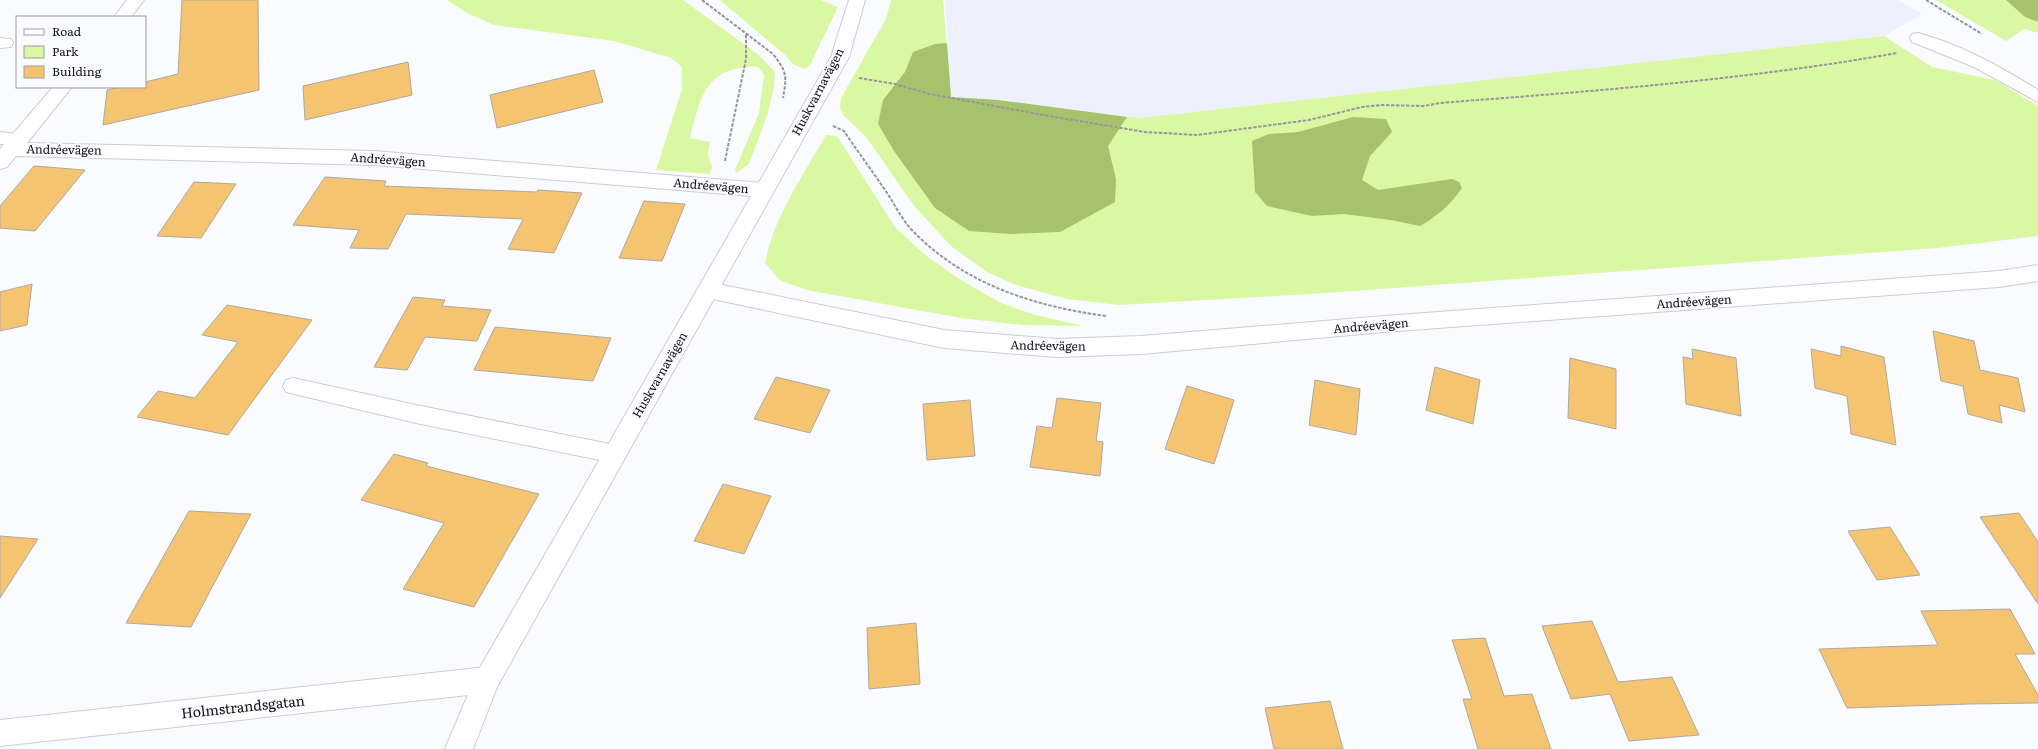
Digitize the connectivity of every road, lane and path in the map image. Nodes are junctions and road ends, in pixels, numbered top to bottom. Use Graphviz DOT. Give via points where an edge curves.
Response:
graph roads {
  1 [pos="136,0"];
  2 [pos="702,0"];
  3 [pos="857,0"];
  4 [pos="123,16"];
  5 [pos="746,35"];
  6 [pos="1918,38"];
  7 [pos="831,72"];
  8 [pos="62,88"];
  9 [pos="2038,97"];
  10 [pos="805,117"];
  11 [pos="8,147"];
  12 [pos="720,187"];
  13 [pos="763,190"];
  14 [pos="2038,273"];
  15 [pos="708,290"];
  16 [pos="1112,316"];
  17 [pos="293,386"];
  18 [pos="615,454"];
  19 [pos="487,680"];
  20 [pos="0,733"];
  21 [pos="459,749"];
  1 -- 4 [label="street"];
  2 -- 5 [label="path"];
  3 -- 7 [label="street, Huskvarnavägen" via="840,57"];
  5 -- 10 [label="path" via="774,54 782,65 787,77 781,110 787,114"];
  5 -- 12 [label="path" via="746,59"];
  6 -- 7 [label="path" via="1897,53 1855,62 1724,78 1424,106 1362,107 1309,120 1197,135 1145,132 1044,115"];
  6 -- 9 [label="lane" via="1955,50"];
  7 -- 10 [label="street, Huskvarnavägen"];
  8 -- 11 [label="street"];
  10 -- 13 [label="street, Huskvarnavägen"];
  10 -- 16 [label="path" via="828,123 844,131 910,228 940,255 981,283 1027,302 1073,312"];
  11 -- 12 [label="street, Andréevägen" via="374,158"];
  12 -- 13 [label="street, Andréevägen"];
  13 -- 15 [label="street, Huskvarnavägen"];
  14 -- 15 [label="street, Andréevägen" via="1999,279 1141,345 1057,348 944,339"];
  15 -- 18 [label="street, Huskvarnavägen"];
  17 -- 18 [label="lane"];
  18 -- 19 [label="street, Huskvarnavägen"];
  19 -- 20 [label="street, Holmstrandsgatan"];
  19 -- 21 [label="street, Huskvarnavägen"];
}
